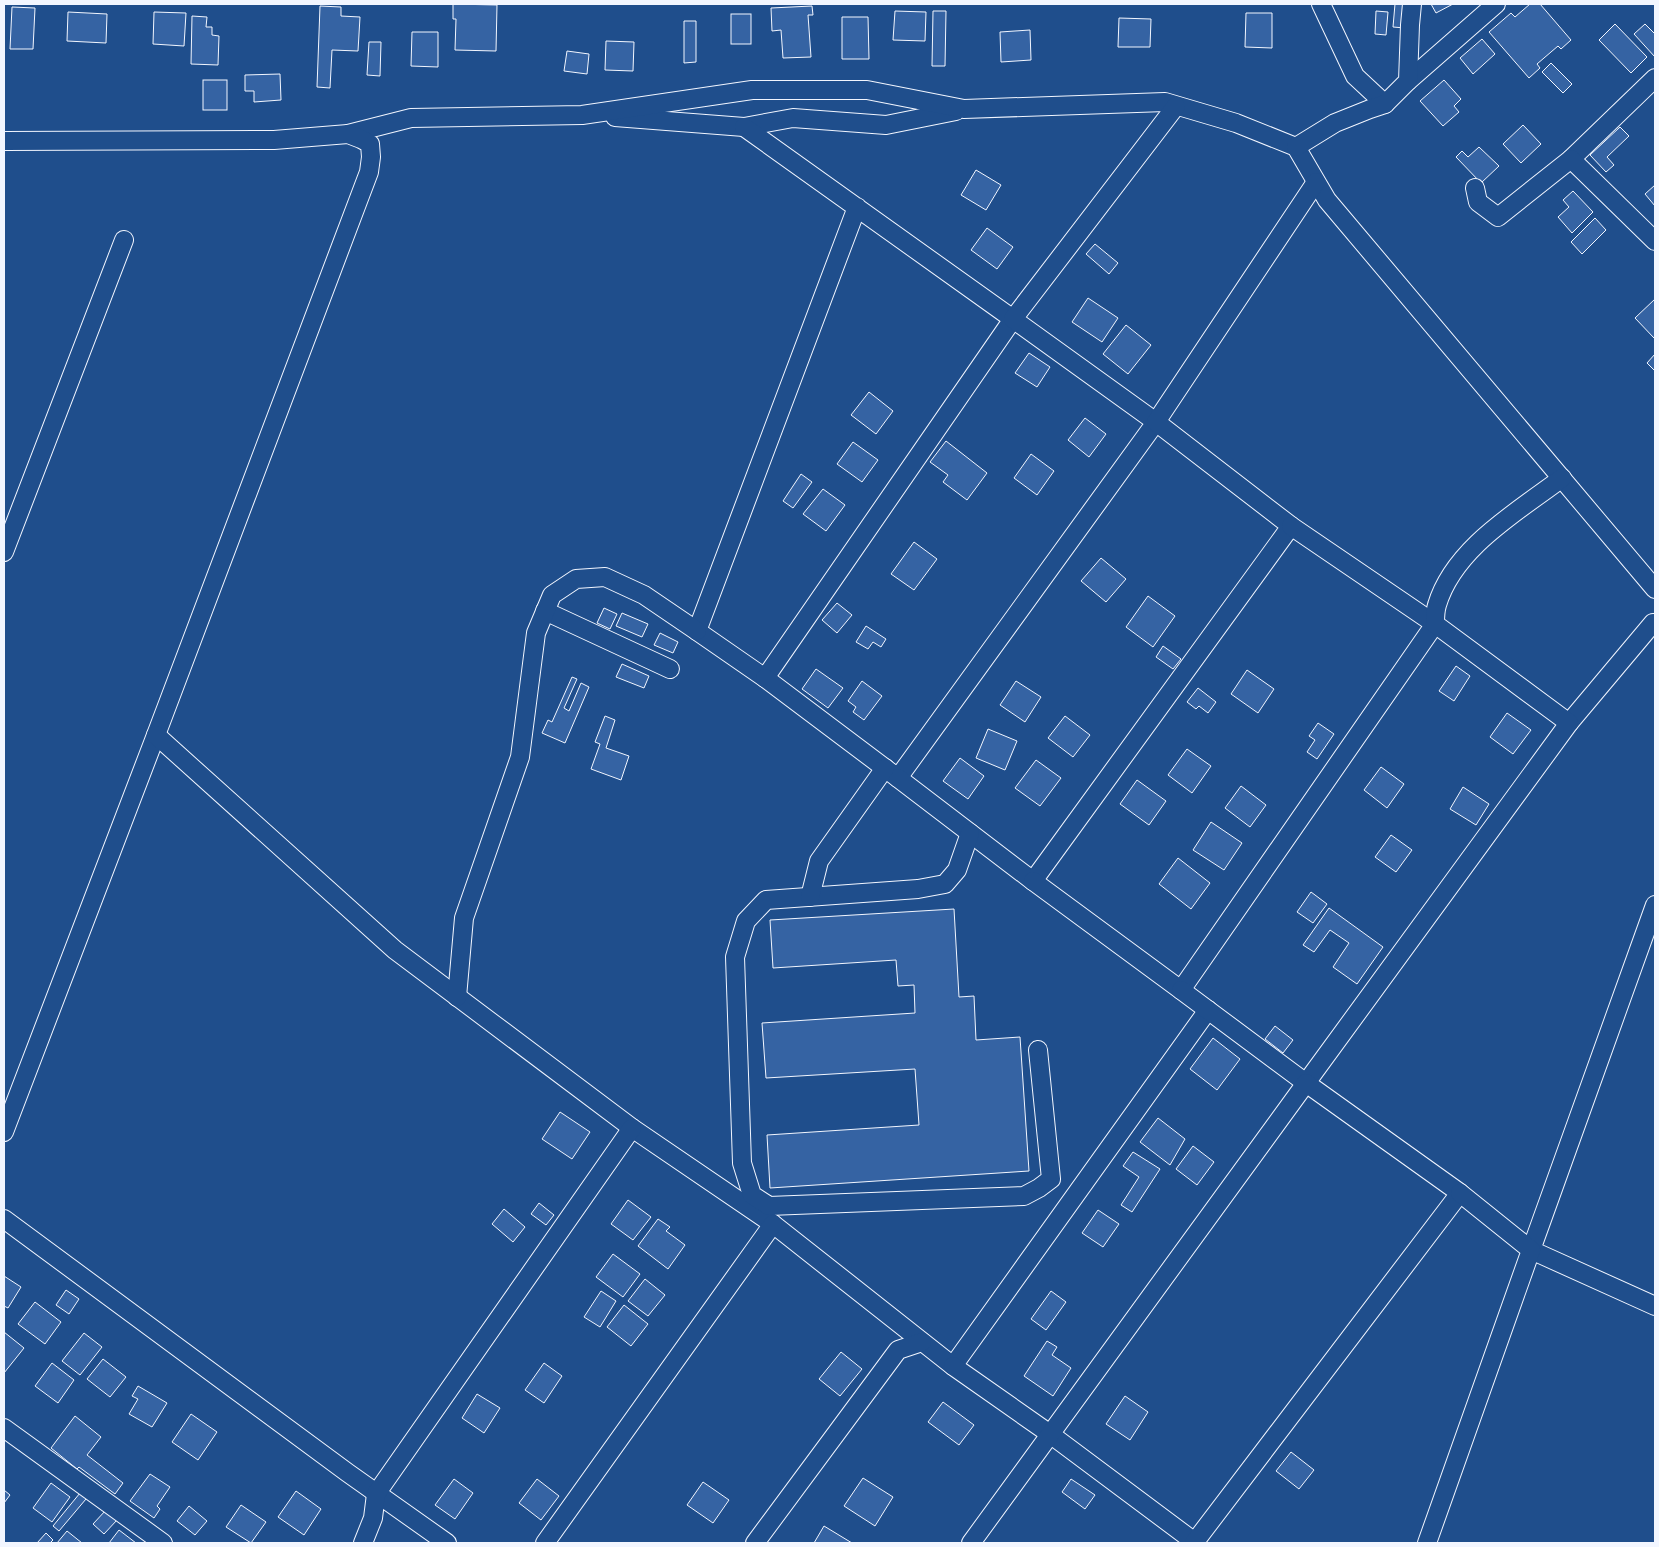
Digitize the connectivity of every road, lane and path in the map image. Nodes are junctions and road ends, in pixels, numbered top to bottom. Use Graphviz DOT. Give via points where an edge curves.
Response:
graph roads {
  1 [pos="1321,4"];
  2 [pos="1412,4"];
  3 [pos="1496,4"];
  4 [pos="1655,78"];
  5 [pos="1408,81"];
  6 [pos="1385,104"];
  7 [pos="1176,106"];
  8 [pos="964,109"];
  9 [pos="582,115"];
  10 [pos="744,127"];
  11 [pos="348,134"];
  12 [pos="4,141"];
  13 [pos="1296,147"];
  14 [pos="1571,158"];
  15 [pos="1316,182"];
  16 [pos="1475,188"];
  17 [pos="857,207"];
  18 [pos="124,240"];
  19 [pos="1655,242"];
  20 [pos="1013,319"];
  21 [pos="1156,422"];
  22 [pos="1562,478"];
  23 [pos="1291,526"];
  24 [pos="4,552"];
  25 [pos="1655,588"];
  26 [pos="545,611"];
  27 [pos="1655,623"];
  28 [pos="1434,624"];
  29 [pos="696,631"];
  30 [pos="670,669"];
  31 [pos="765,678"];
  32 [pos="1569,723"];
  33 [pos="156,735"];
  34 [pos="892,773"];
  35 [pos="970,833"];
  36 [pos="1033,881"];
  37 [pos="810,897"];
  38 [pos="1655,905"];
  39 [pos="1180,990"];
  40 [pos="457,997"];
  41 [pos="1208,1010"];
  42 [pos="1038,1050"];
  43 [pos="1306,1083"];
  44 [pos="632,1128"];
  45 [pos="4,1132"];
  46 [pos="1460,1193"];
  47 [pos="4,1219"];
  48 [pos="773,1224"];
  49 [pos="1531,1250"];
  50 [pos="1655,1306"];
  51 [pos="922,1342"];
  52 [pos="952,1366"];
  53 [pos="4,1428"];
  54 [pos="1050,1434"];
  55 [pos="376,1494"];
  56 [pos="163,1543"];
  57 [pos="363,1543"];
  58 [pos="447,1543"];
  59 [pos="545,1543"];
  60 [pos="755,1543"];
  61 [pos="971,1543"];
  62 [pos="1195,1543"];
  63 [pos="1426,1543"];
  1 -- 6 [label="street" via="1355,76"];
  2 -- 5 [label="street"];
  3 -- 5 [label="street"];
  4 -- 14 [label="street"];
  5 -- 6 [label="street"];
  6 -- 13 [label="street" via="1335,123"];
  7 -- 8 [label="street" via="1165,102"];
  7 -- 13 [label="street"];
  7 -- 20 [label="street"];
  8 -- 9 [label="street" via="867,90 752,90"];
  8 -- 10 [label="street" via="886,125 793,118"];
  9 -- 10 [label="street"];
  9 -- 11 [label="street" via="411,118"];
  10 -- 17 [label="street"];
  11 -- 12 [label="street" via="274,140"];
  11 -- 33 [label="street" via="370,144 369,172"];
  13 -- 15 [label="street"];
  14 -- 16 [label="street" via="1498,217 1478,202"];
  14 -- 19 [label="street"];
  15 -- 21 [label="street"];
  15 -- 22 [label="street" via="1327,200"];
  17 -- 20 [label="street"];
  17 -- 29 [label="street"];
  18 -- 24 [label="street"];
  20 -- 21 [label="street"];
  20 -- 31 [label="street"];
  21 -- 23 [label="street"];
  21 -- 34 [label="street"];
  22 -- 25 [label="street"];
  22 -- 28 [label="street" via="1473,547 1449,578 1436,605"];
  23 -- 28 [label="street"];
  23 -- 36 [label="street"];
  26 -- 29 [label="street" via="552,595 576,579 605,577 644,595"];
  26 -- 30 [label="street"];
  26 -- 40 [label="street" via="536,633 520,758 464,918"];
  27 -- 32 [label="street"];
  28 -- 32 [label="street"];
  28 -- 39 [label="street"];
  29 -- 31 [label="street"];
  31 -- 34 [label="street"];
  32 -- 43 [label="street"];
  33 -- 40 [label="street" via="394,950"];
  33 -- 45 [label="street"];
  34 -- 35 [label="street"];
  34 -- 37 [label="street" via="819,861"];
  35 -- 36 [label="street"];
  35 -- 37 [label="street" via="957,870 945,884"];
  36 -- 39 [label="street"];
  37 -- 42 [label="street" via="766,900 746,921 735,957 742,1163 752,1195 769,1206 1024,1196 1051,1179"];
  38 -- 49 [label="street"];
  39 -- 41 [label="street"];
  40 -- 44 [label="street"];
  41 -- 43 [label="street"];
  41 -- 52 [label="street"];
  43 -- 46 [label="street"];
  43 -- 54 [label="street"];
  44 -- 48 [label="street"];
  44 -- 55 [label="street"];
  46 -- 49 [label="street"];
  46 -- 62 [label="street"];
  47 -- 55 [label="street"];
  48 -- 51 [label="street"];
  48 -- 59 [label="street"];
  49 -- 50 [label="street"];
  49 -- 63 [label="street"];
  51 -- 52 [label="street"];
  51 -- 60 [label="street" via="898,1350"];
  52 -- 54 [label="street"];
  53 -- 56 [label="street"];
  54 -- 61 [label="street"];
  54 -- 62 [label="street"];
  55 -- 57 [label="street" via="373,1518"];
  55 -- 58 [label="street"];
}
